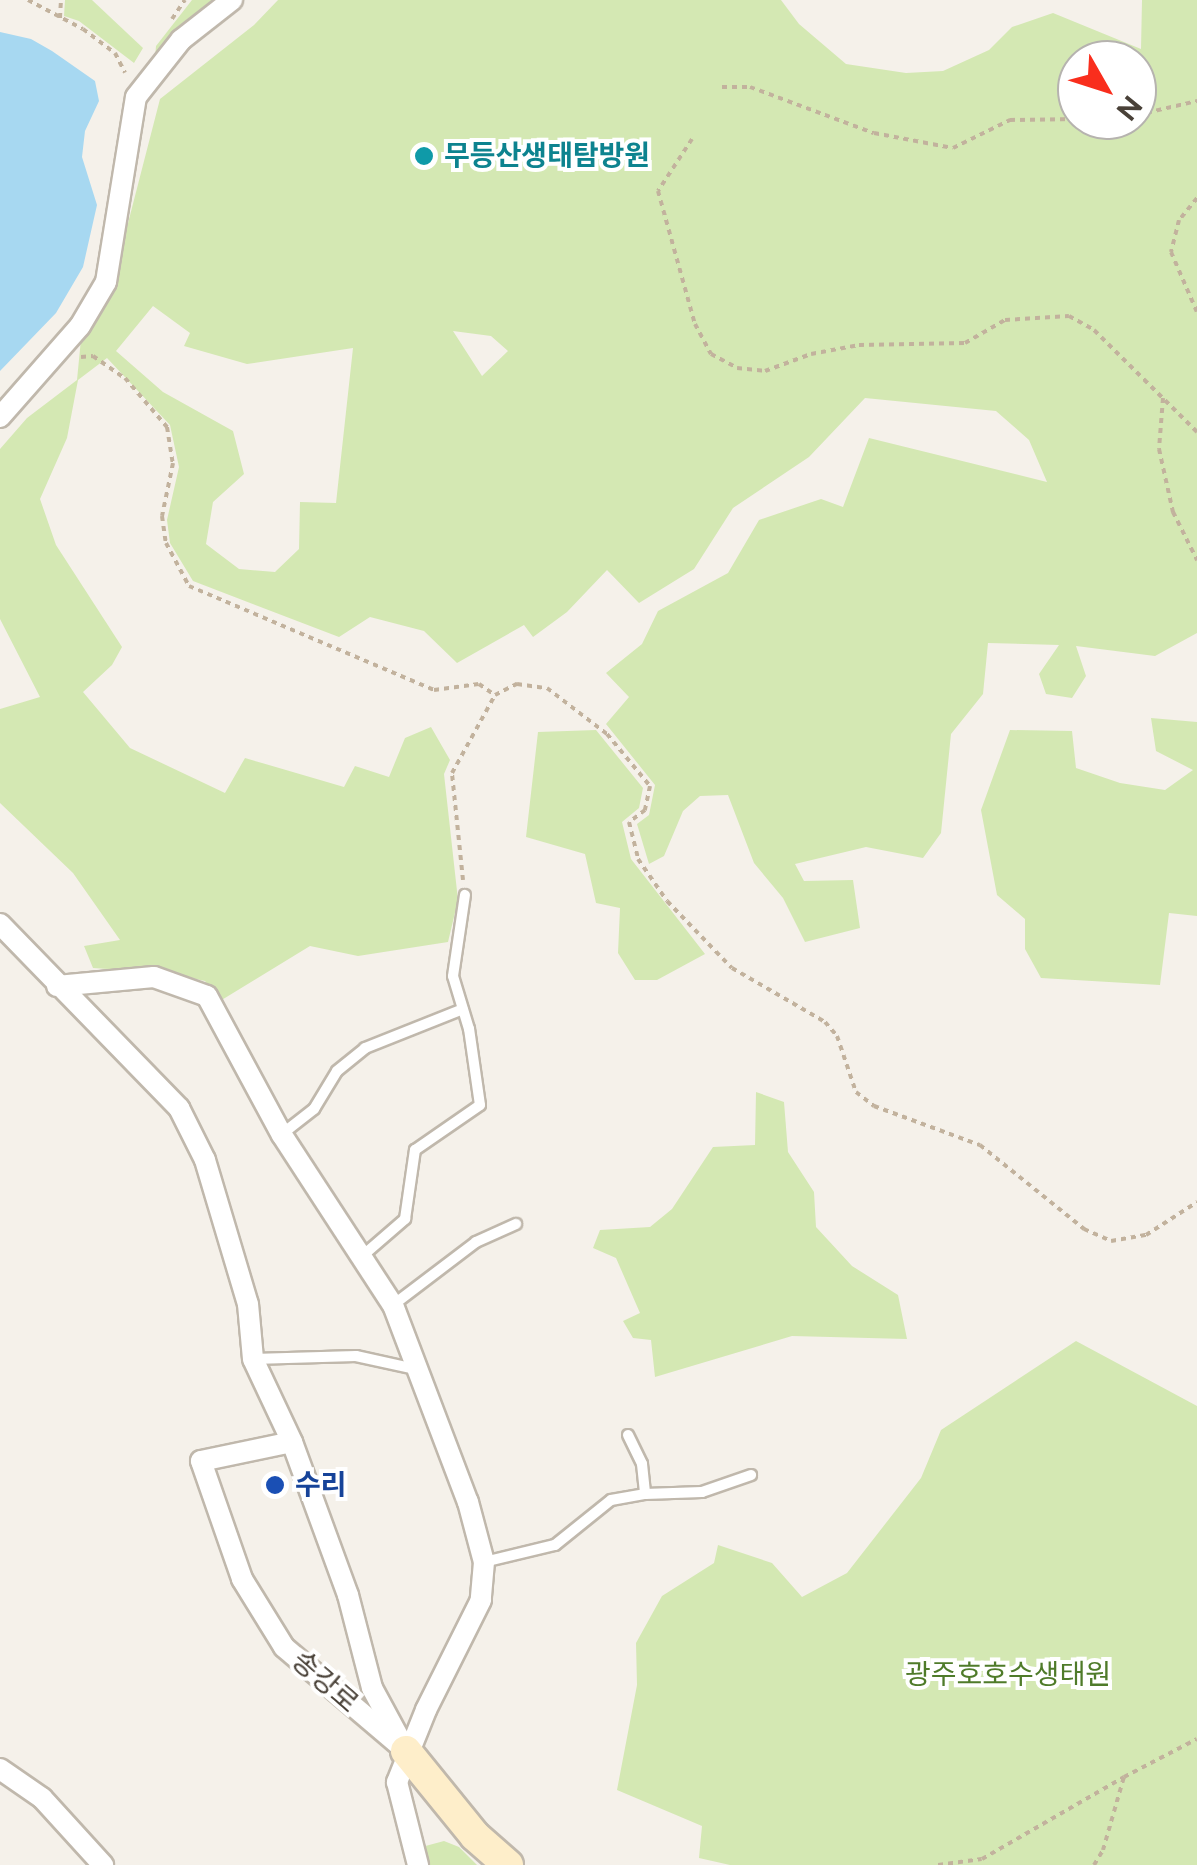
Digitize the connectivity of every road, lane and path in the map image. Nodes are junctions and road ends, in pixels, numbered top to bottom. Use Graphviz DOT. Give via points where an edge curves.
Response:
graph roads {
  1 [pos="28,0"];
  2 [pos="60,0"];
  3 [pos="185,0"];
  4 [pos="232,0"];
  5 [pos="60,18"];
  6 [pos="162,31"];
  7 [pos="722,87"];
  8 [pos="136,96"];
  9 [pos="1197,101"];
  10 [pos="1157,110"];
  11 [pos="1057,119"];
  12 [pos="692,139"];
  13 [pos="1197,198"];
  14 [pos="1197,312"];
  15 [pos="52,362"];
  16 [pos="1164,398"];
  17 [pos="0,417"];
  18 [pos="1197,432"];
  19 [pos="1197,560"];
  20 [pos="495,695"];
  21 [pos="465,894"];
  22 [pos="0,924"];
  23 [pos="58,986"];
  24 [pos="463,1008"];
  25 [pos="282,1135"];
  26 [pos="1197,1202"];
  27 [pos="516,1224"];
  28 [pos="360,1259"];
  29 [pos="393,1305"];
  30 [pos="253,1358"];
  31 [pos="416,1370"];
  32 [pos="628,1435"];
  33 [pos="292,1442"];
  34 [pos="751,1475"];
  35 [pos="645,1494"];
  36 [pos="484,1562"];
  37 [pos="1197,1739"];
  38 [pos="406,1751"];
  39 [pos="0,1769"];
  40 [pos="1124,1777"];
  41 [pos="103,1865"];
  42 [pos="418,1865"];
  43 [pos="508,1865"];
  44 [pos="938,1865"];
  45 [pos="1094,1865"];
  1 -- 5 [label="path"];
  2 -- 5 [label="path"];
  3 -- 6 [label="path"];
  4 -- 8 [label="street" via="181,40"];
  5 -- 8 [label="path" via="115,53"];
  7 -- 11 [label="path" via="750,86 874,133 953,148 1010,120"];
  8 -- 15 [label="street" via="106,282"];
  9 -- 10 [label="path"];
  12 -- 16 [label="path" via="658,191 695,324 711,354 737,368 765,371 859,345 965,342 1005,320 1070,316 1094,330"];
  13 -- 14 [label="path" via="1178,220 1171,252"];
  15 -- 17 [label="street"];
  15 -- 20 [label="path" via="93,356 125,378 167,427 172,464 162,516 166,543 189,586 434,690 479,684"];
  16 -- 18 [label="path"];
  16 -- 19 [label="path" via="1159,450 1173,512"];
  20 -- 21 [label="path" via="452,773"];
  20 -- 26 [label="path" via="517,684 547,688 607,734 650,786 645,810 629,822 638,859 667,900 732,968 824,1022 837,1036 856,1092 874,1106 980,1145 1084,1229 1112,1241 1146,1235"];
  21 -- 24 [label="lane" via="453,976"];
  22 -- 23 [label="street"];
  23 -- 25 [label="street" via="154,977 206,996"];
  23 -- 30 [label="street" via="179,1108 204,1160 248,1304"];
  24 -- 25 [label="lane" via="365,1048"];
  24 -- 28 [label="lane" via="480,1105 415,1150 405,1219"];
  25 -- 28 [label="street"];
  27 -- 29 [label="lane" via="476,1242"];
  28 -- 29 [label="street"];
  29 -- 31 [label="street"];
  30 -- 31 [label="lane" via="356,1356"];
  30 -- 33 [label="street"];
  31 -- 36 [label="street"];
  32 -- 35 [label="lane" via="642,1464"];
  33 -- 38 [label="street" via="348,1596 372,1688"];
  33 -- 38 [label="street, 송강로" via="201,1461 242,1579 284,1647"];
  34 -- 35 [label="lane" via="702,1492"];
  35 -- 36 [label="lane" via="611,1500 555,1545"];
  36 -- 38 [label="street" via="481,1600"];
  37 -- 40 [label="path"];
  38 -- 42 [label="street" via="397,1782"];
  38 -- 43 [label="main road, 송강로" via="475,1836"];
  39 -- 41 [label="street" via="42,1798"];
  40 -- 44 [label="path" via="982,1859"];
  40 -- 45 [label="path"];
}
